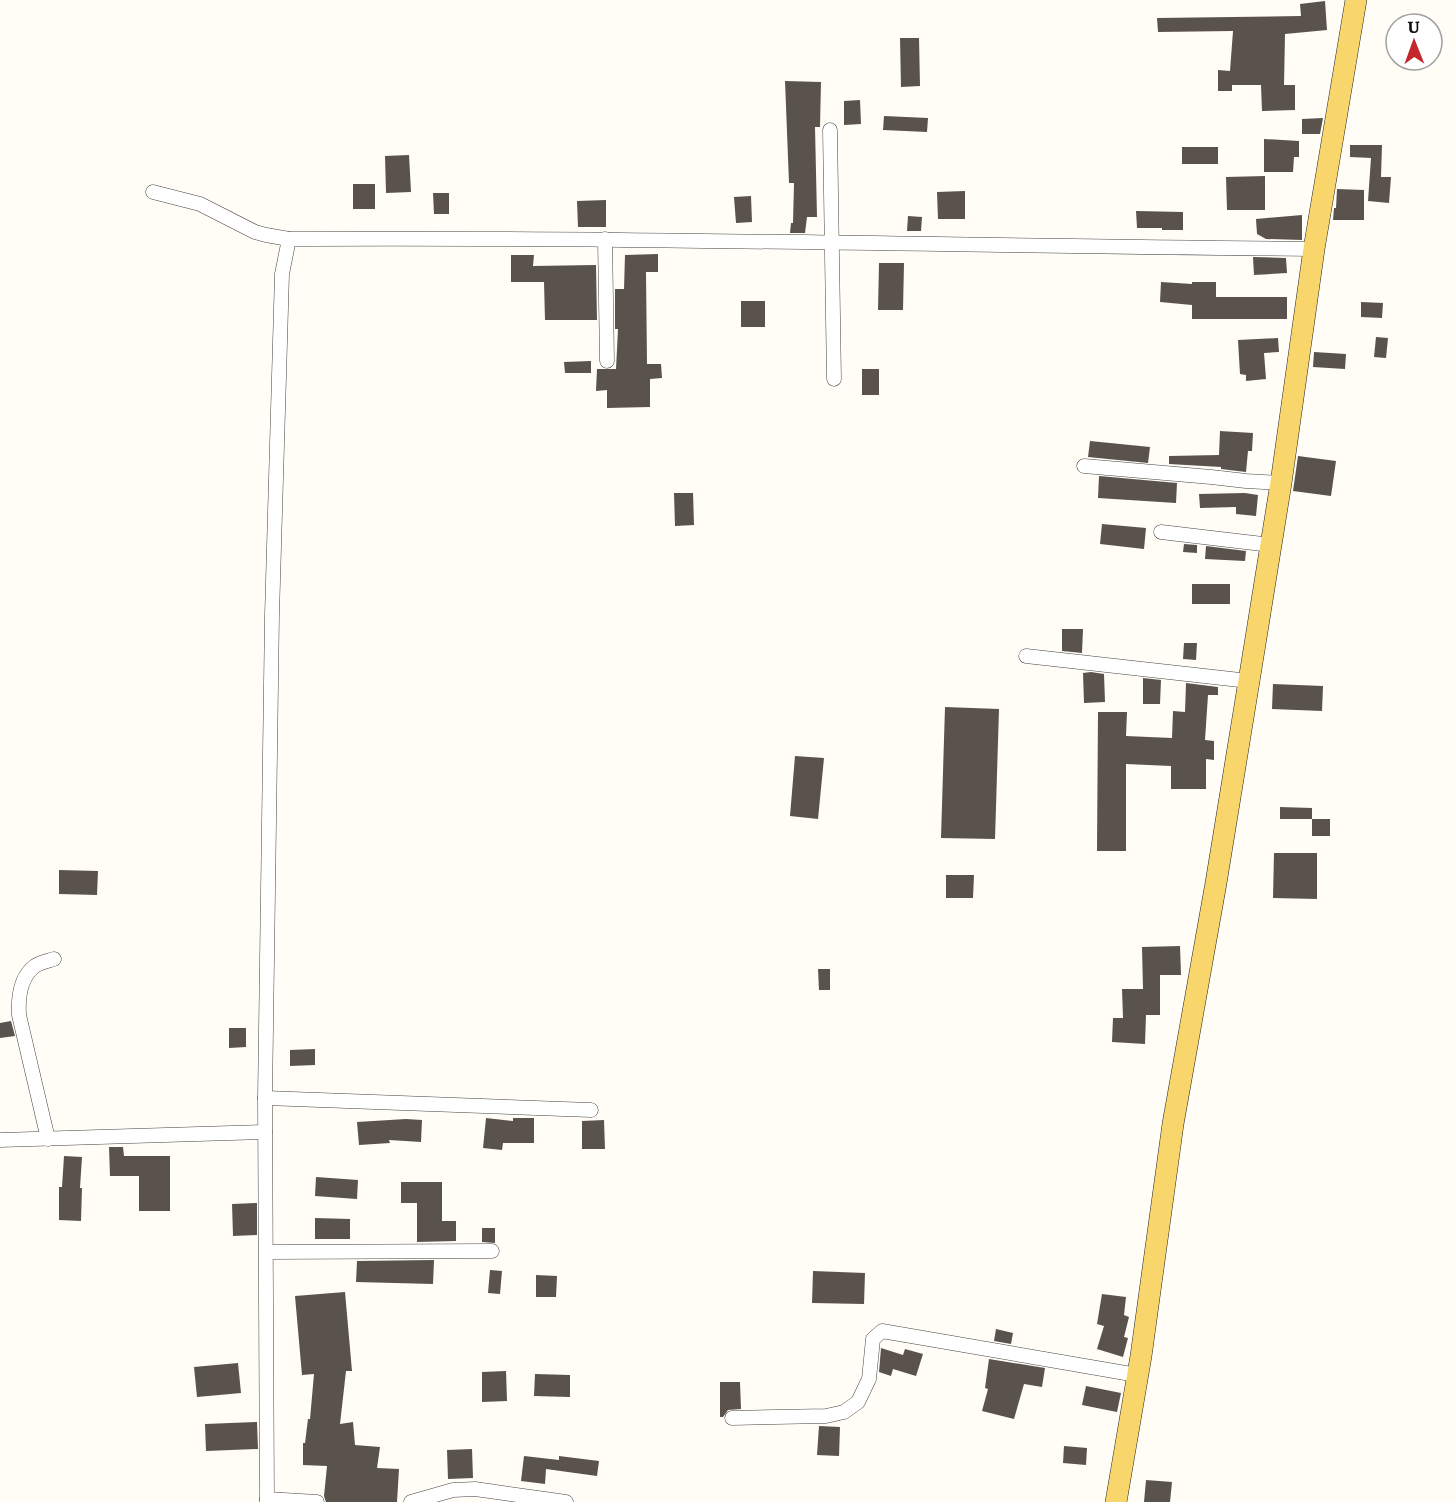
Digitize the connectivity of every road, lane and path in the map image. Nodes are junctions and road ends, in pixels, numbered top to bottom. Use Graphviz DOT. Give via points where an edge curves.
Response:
graph roads {
  1 [pos="1356,0"];
  2 [pos="830,130"];
  3 [pos="153,192"];
  4 [pos="289,239"];
  5 [pos="604,239"];
  6 [pos="831,243"];
  7 [pos="1314,249"];
  8 [pos="607,361"];
  9 [pos="834,379"];
  10 [pos="1084,466"];
  11 [pos="1281,483"];
  12 [pos="1161,532"];
  13 [pos="1271,544"];
  14 [pos="1026,656"];
  15 [pos="1249,681"];
  16 [pos="54,959"];
  17 [pos="265,1098"];
  18 [pos="591,1110"];
  19 [pos="265,1132"];
  20 [pos="48,1139"];
  21 [pos="0,1140"];
  22 [pos="492,1251"];
  23 [pos="267,1252"];
  24 [pos="1137,1375"];
  25 [pos="732,1418"];
  26 [pos="267,1500"];
  27 [pos="317,1502"];
  28 [pos="411,1502"];
  29 [pos="566,1502"];
  30 [pos="1116,1502"];
  1 -- 7 [label="main road"];
  2 -- 6 [label="street"];
  3 -- 4 [label="street" via="200,204 255,232"];
  4 -- 5 [label="street"];
  4 -- 17 [label="street" via="282,274"];
  5 -- 6 [label="street"];
  5 -- 8 [label="street"];
  6 -- 7 [label="street"];
  6 -- 9 [label="street"];
  7 -- 11 [label="main road"];
  10 -- 11 [label="street"];
  11 -- 13 [label="main road"];
  12 -- 13 [label="street"];
  13 -- 15 [label="main road"];
  14 -- 15 [label="street"];
  15 -- 24 [label="main road" via="1173,1124"];
  16 -- 20 [label="street" via="37,964 26,974 18,1001"];
  17 -- 18 [label="street"];
  17 -- 19 [label="street"];
  19 -- 20 [label="street"];
  19 -- 23 [label="street"];
  20 -- 21 [label="street"];
  22 -- 23 [label="street"];
  23 -- 26 [label="street"];
  24 -- 25 [label="street" via="882,1331 873,1339 869,1379 858,1402 844,1413"];
  24 -- 30 [label="main road"];
  26 -- 27 [label="street"];
  28 -- 29 [label="street" via="453,1490 475,1489"];
}
